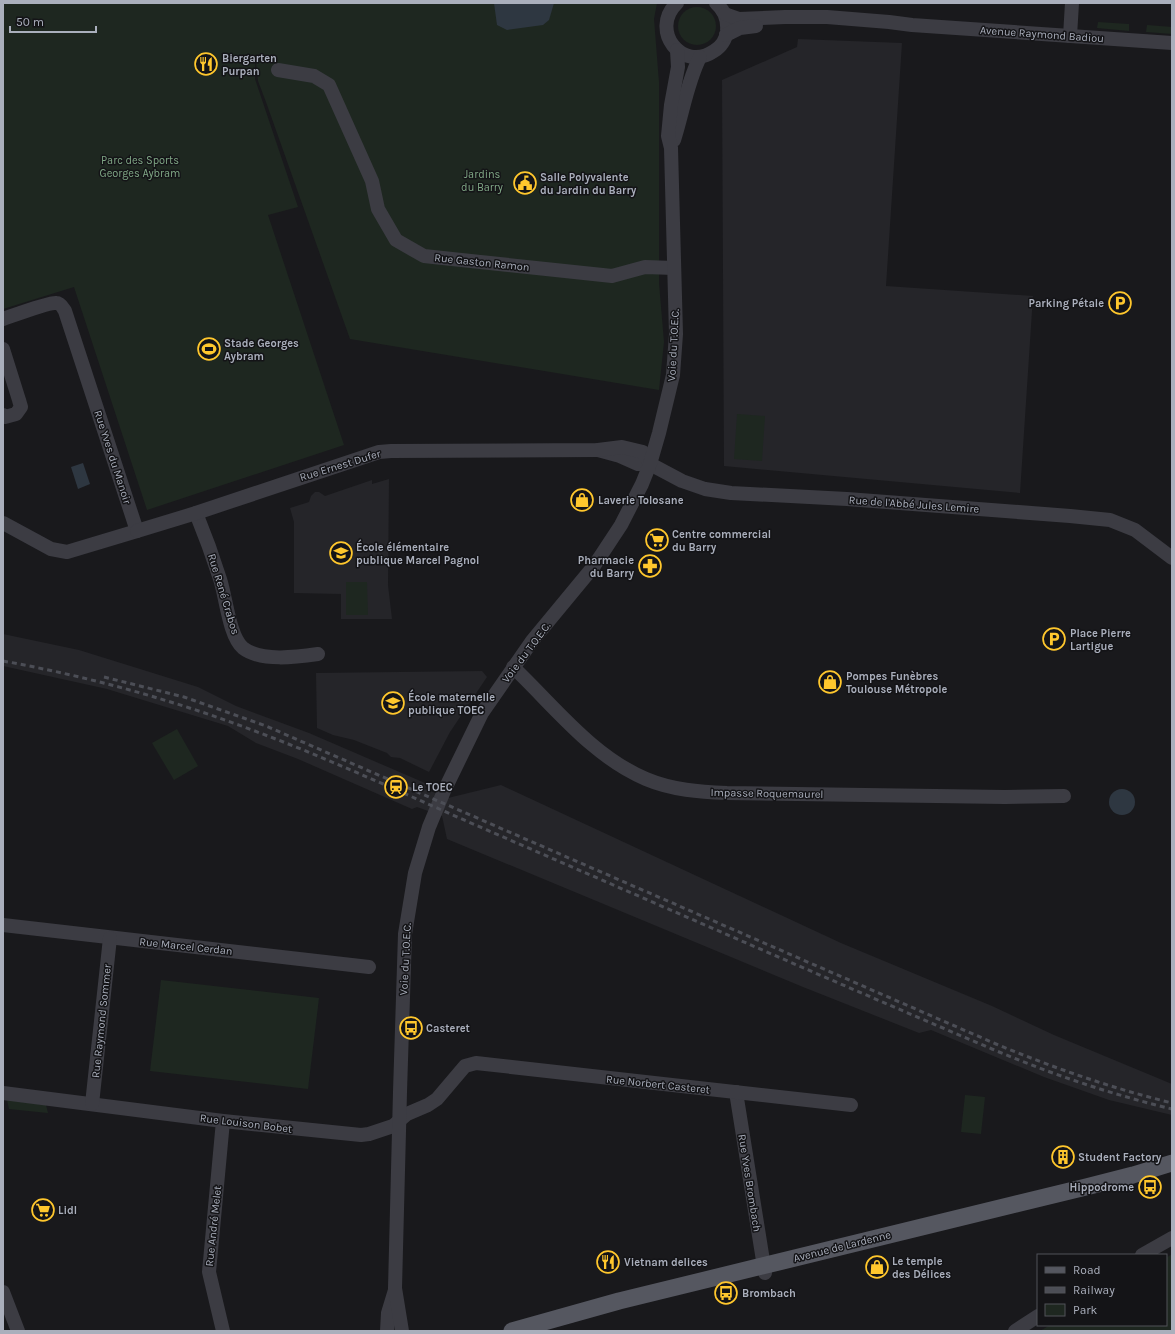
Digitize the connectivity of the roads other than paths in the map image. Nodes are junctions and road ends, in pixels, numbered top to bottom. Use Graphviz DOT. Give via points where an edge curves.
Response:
graph roads {
  1 [pos="677,3"];
  2 [pos="716,3"];
  3 [pos="1072,3"];
  4 [pos="725,14"];
  5 [pos="912,25"];
  6 [pos="726,35"];
  7 [pos="1070,36"];
  8 [pos="1172,44"];
  9 [pos="678,50"];
  10 [pos="700,57"];
  11 [pos="278,70"];
  12 [pos="671,148"];
  13 [pos="674,268"];
  14 [pos="3,319"];
  15 [pos="3,349"];
  16 [pos="9,367"];
  17 [pos="3,384"];
  18 [pos="3,415"];
  19 [pos="650,464"];
  20 [pos="196,513"];
  21 [pos="3,523"];
  22 [pos="137,531"];
  23 [pos="1172,558"];
  24 [pos="318,654"];
  25 [pos="513,667"];
  26 [pos="1064,796"];
  27 [pos="3,925"];
  28 [pos="110,938"];
  29 [pos="369,967"];
  30 [pos="465,1066"];
  31 [pos="736,1092"];
  32 [pos="3,1093"];
  33 [pos="92,1104"];
  34 [pos="851,1105"];
  35 [pos="400,1120"];
  36 [pos="223,1121"];
  37 [pos="1172,1163"];
  38 [pos="1172,1174"];
  39 [pos="1172,1238"];
  40 [pos="1144,1254"];
  41 [pos="764,1269"];
  42 [pos="395,1288"];
  43 [pos="3,1292"];
  44 [pos="1037,1317"];
  45 [pos="18,1331"];
  46 [pos="223,1331"];
  47 [pos="387,1331"];
  48 [pos="402,1331"];
  49 [pos="512,1331"];
  50 [pos="541,1331"];
  51 [pos="1015,1331"];
  1 -- 9 [label="street" via="666,22 670,42"];
  2 -- 4 [label="street"];
  3 -- 7 [label="street"];
  4 -- 5 [label="street, Avenue Raymond Badiou" via="740,19 827,18"];
  4 -- 6 [label="street"];
  5 -- 6 [label="street, Avenue Raymond Badiou" via="890,28 786,23 740,28"];
  5 -- 7 [label="street, Avenue Raymond Badiou"];
  6 -- 10 [label="street" via="716,50"];
  7 -- 8 [label="street, Avenue Raymond Badiou"];
  9 -- 10 [label="street" via="688,56"];
  9 -- 12 [label="street, Voie du T.O.E.C." via="668,136"];
  10 -- 12 [label="street, Voie du T.O.E.C." via="693,71"];
  11 -- 13 [label="street, Rue Gaston Ramon" via="314,76 329,85 372,182 378,209 396,240 424,256 612,276 645,267"];
  12 -- 13 [label="street, Voie du T.O.E.C."];
  13 -- 19 [label="street, Voie du T.O.E.C." via="676,334 673,375"];
  14 -- 22 [label="street, Rue Yves du Manoir" via="56,302 65,311"];
  15 -- 16 [label="street"];
  16 -- 17 [label="street"];
  16 -- 18 [label="street" via="21,407 16,414 5,417"];
  19 -- 20 [label="street, Rue Ernest Dufer" via="643,452 622,448 379,452"];
  19 -- 23 [label="street, Rue de l'Abbé Jules Lemire" via="705,490 1110,520 1136,530"];
  19 -- 25 [label="street, Voie du T.O.E.C." via="621,525 594,566"];
  20 -- 22 [label="street, Rue Ernest Dufer"];
  20 -- 24 [label="street, Rue René Crabos" via="221,581 234,632 243,648 261,657"];
  21 -- 22 [label="street" via="51,550 67,552"];
  25 -- 26 [label="street, Impasse Roquemaurel" via="578,732 604,754 625,769 667,786 692,791 727,793"];
  25 -- 35 [label="street, Voie du T.O.E.C." via="482,713 463,752 429,827 415,873 405,934"];
  27 -- 28 [label="street, Rue Marcel Cerdan"];
  28 -- 29 [label="street, Rue Marcel Cerdan"];
  28 -- 33 [label="street, Rue Raymond Sommer"];
  30 -- 31 [label="street, Rue Norbert Casteret" via="483,1064"];
  30 -- 35 [label="street, Rue Louison Bobet" via="437,1099 406,1114"];
  31 -- 34 [label="street, Rue Norbert Casteret"];
  31 -- 41 [label="street, Rue Yves Brombach"];
  32 -- 33 [label="street, Rue Louison Bobet"];
  33 -- 36 [label="street, Rue Louison Bobet"];
  35 -- 36 [label="street, Rue Louison Bobet" via="393,1126 361,1135"];
  35 -- 42 [label="street, Voie du T.O.E.C."];
  36 -- 46 [label="street, Rue André Melet" via="209,1272"];
  37 -- 41 [label="main road, Avenue de Lardenne"];
  38 -- 41 [label="main road, Avenue de Lardenne"];
  39 -- 40 [label="street"];
  41 -- 49 [label="main road, Avenue de Lardenne" via="620,1301"];
  41 -- 50 [label="main road, Avenue de Lardenne"];
  42 -- 47 [label="street, Voie du T.O.E.C." via="388,1313"];
  42 -- 48 [label="street, Voie du T.O.E.C."];
  43 -- 45 [label="street"];
  44 -- 51 [label="street"];
}
